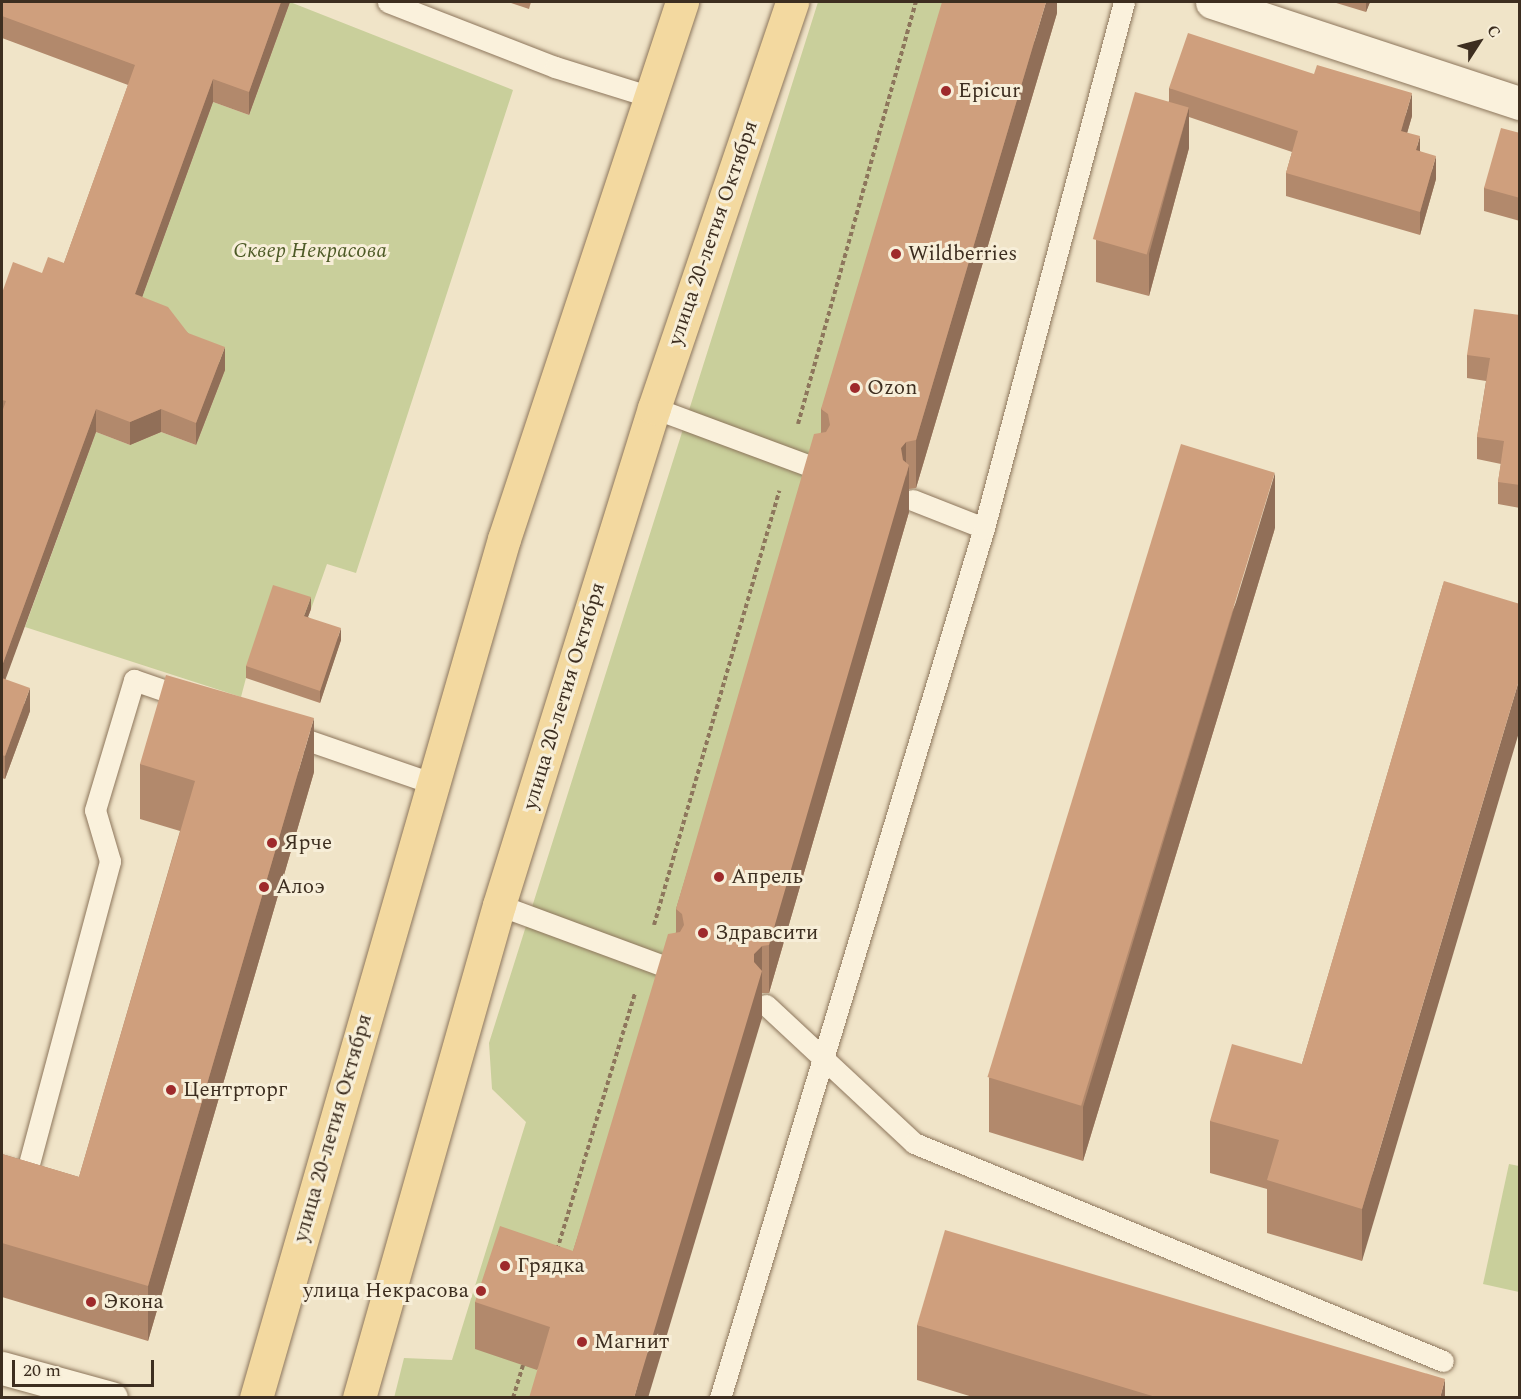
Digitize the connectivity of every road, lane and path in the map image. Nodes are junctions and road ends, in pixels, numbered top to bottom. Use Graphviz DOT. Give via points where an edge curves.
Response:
graph roads {
  1 [pos="388,2"];
  2 [pos="682,2"];
  3 [pos="792,2"];
  4 [pos="916,2"];
  5 [pos="1124,2"];
  6 [pos="1212,2"];
  7 [pos="648,96"];
  8 [pos="1520,103"];
  9 [pos="654,408"];
  10 [pos="788,459"];
  11 [pos="818,469"];
  12 [pos="913,500"];
  13 [pos="984,528"];
  14 [pos="210,706"];
  15 [pos="264,725"];
  16 [pos="431,783"];
  17 [pos="499,905"];
  18 [pos="645,960"];
  19 [pos="672,969"];
  20 [pos="766,1005"];
  21 [pos="822,1061"];
  22 [pos="2,1168"];
  23 [pos="554,1263"];
  24 [pos="527,1353"];
  25 [pos="1443,1361"];
  26 [pos="2,1368"];
  27 [pos="111,1398"];
  28 [pos="256,1398"];
  29 [pos="359,1398"];
  30 [pos="513,1398"];
  31 [pos="720,1398"];
  1 -- 7 [label="lane" via="555,67"];
  2 -- 7 [label="main road, улица 20-летия Октября"];
  3 -- 9 [label="main road, улица 20-летия Октября"];
  4 -- 10 [label="path"];
  5 -- 13 [label="lane"];
  6 -- 8 [label="street"];
  7 -- 16 [label="main road, улица 20-летия Октября" via="504,539"];
  9 -- 10 [label="lane"];
  9 -- 17 [label="main road, улица 20-летия Октября"];
  10 -- 11 [label="lane"];
  10 -- 18 [label="path"];
  12 -- 13 [label="lane"];
  13 -- 21 [label="lane"];
  14 -- 22 [label="lane" via="134,680 95,810 110,861 26,1175"];
  15 -- 16 [label="lane"];
  16 -- 28 [label="main road, улица 20-летия Октября"];
  17 -- 18 [label="lane"];
  17 -- 29 [label="main road, улица 20-летия Октября"];
  18 -- 19 [label="lane"];
  18 -- 23 [label="path"];
  20 -- 21 [label="lane"];
  21 -- 25 [label="lane" via="914,1143"];
  21 -- 31 [label="lane"];
  24 -- 30 [label="path"];
  26 -- 27 [label="street"];
}
